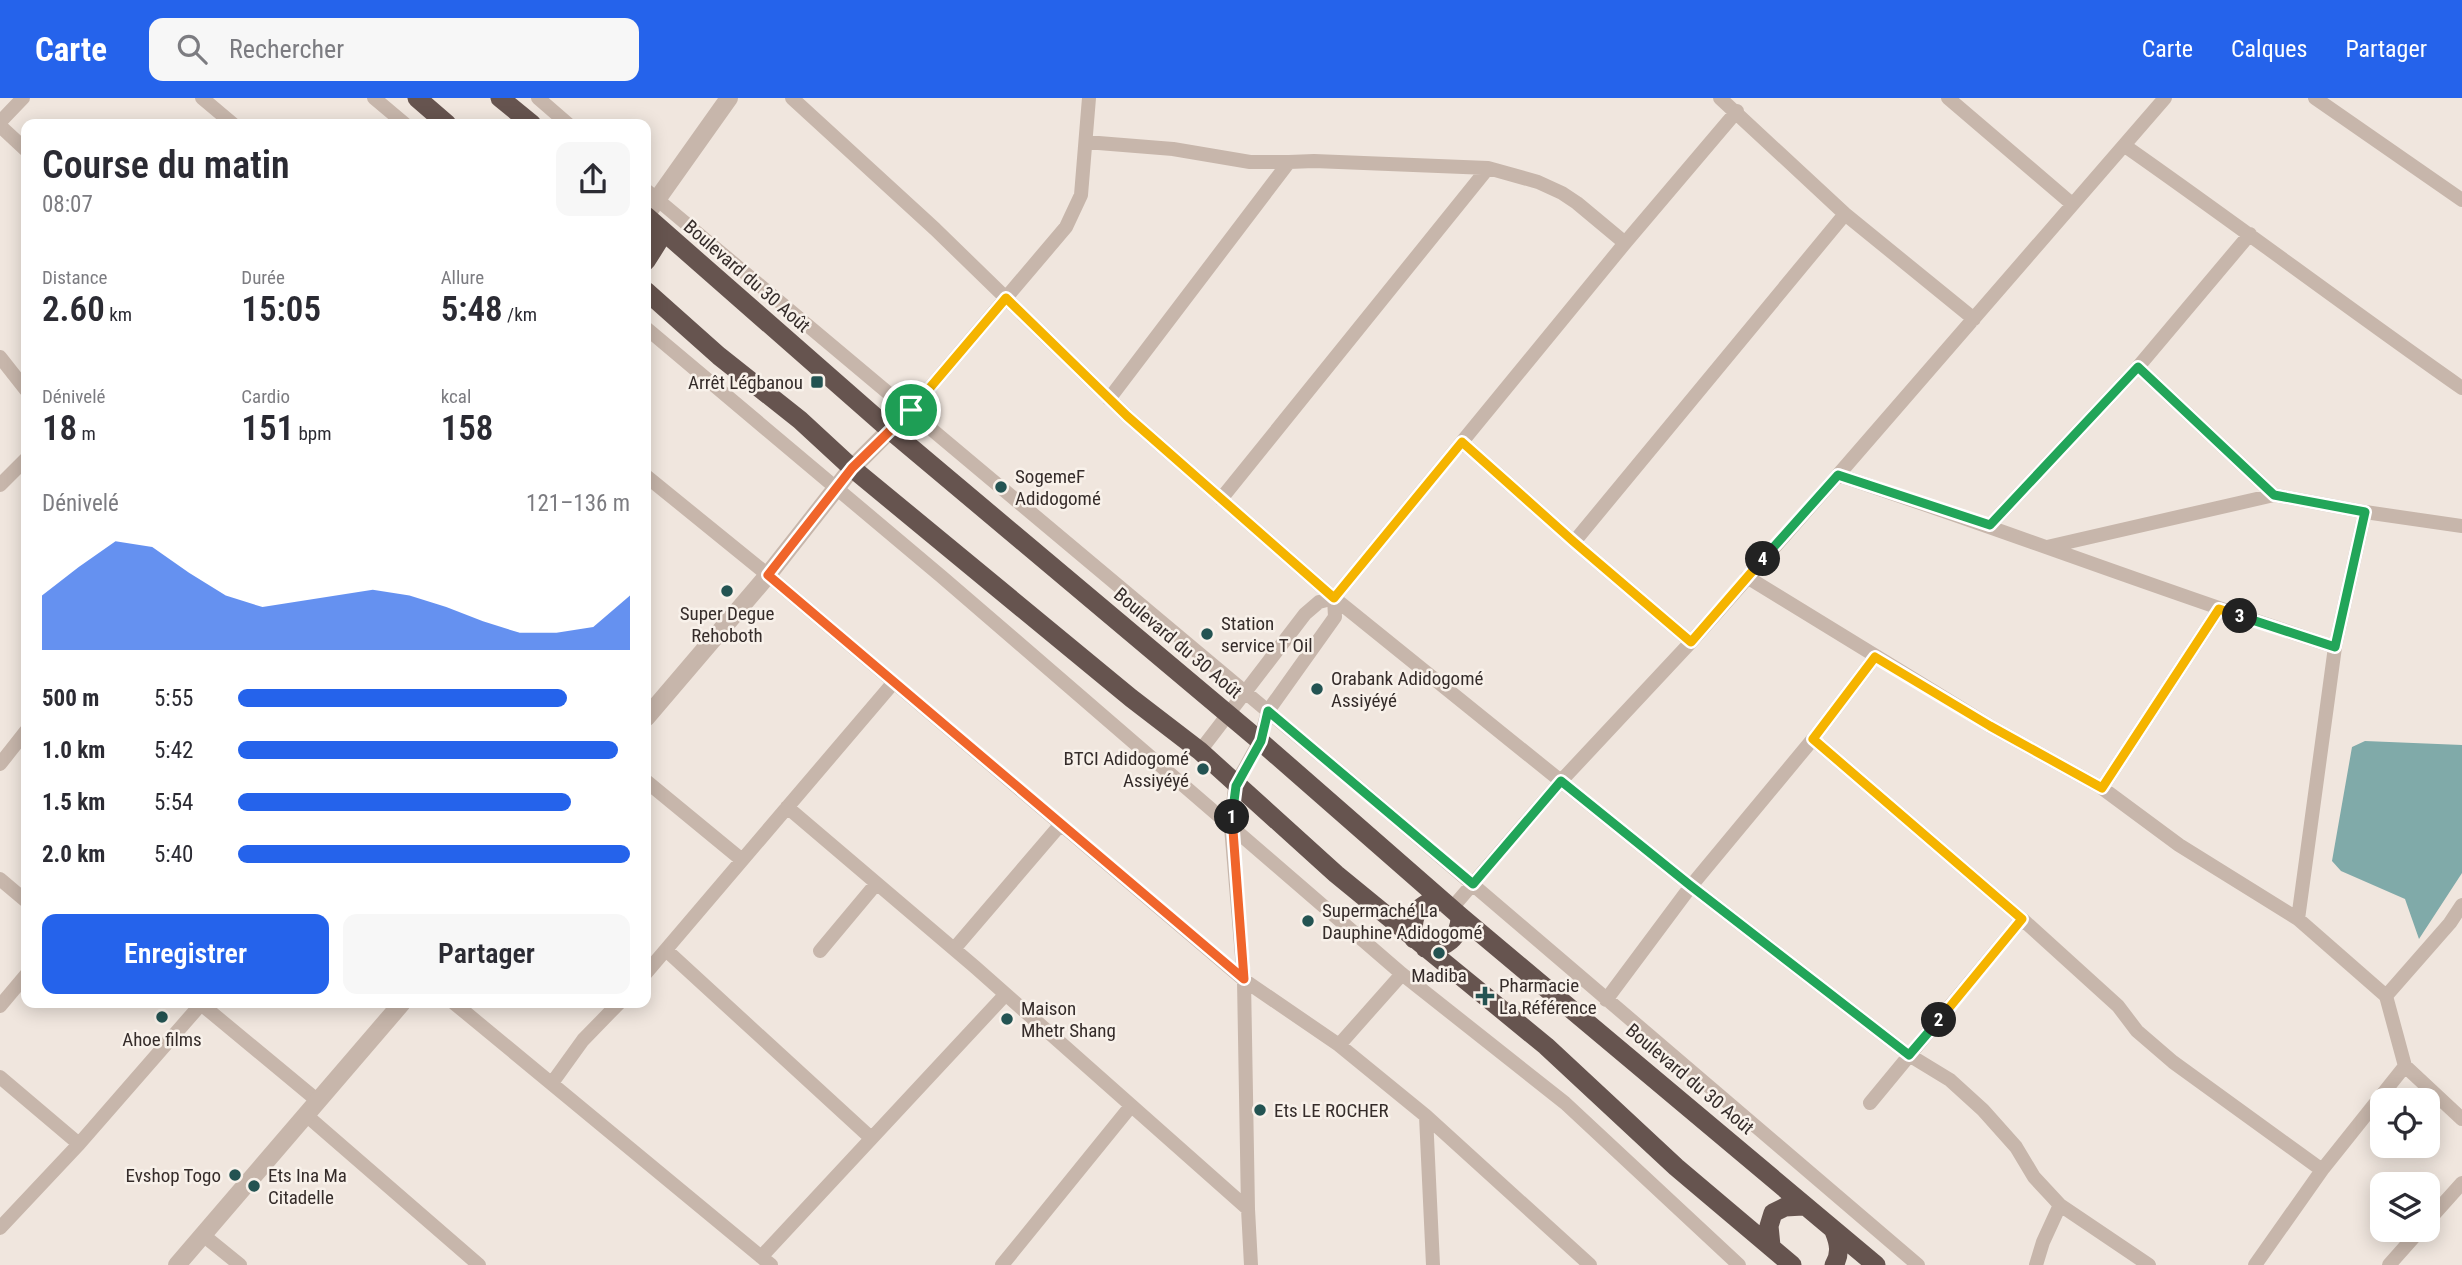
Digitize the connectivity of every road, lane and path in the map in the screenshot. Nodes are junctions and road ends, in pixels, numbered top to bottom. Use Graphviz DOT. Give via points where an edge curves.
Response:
graph roads {
  1 [pos="23,98"];
  2 [pos="202,98"];
  3 [pos="374,98"];
  4 [pos="417,98"];
  5 [pos="500,98"];
  6 [pos="538,98"];
  7 [pos="729,98"];
  8 [pos="792,98"];
  9 [pos="1089,98"];
  10 [pos="1720,98"];
  11 [pos="2165,98"];
  12 [pos="2315,98"];
  13 [pos="1954,100"];
  14 [pos="1737,111"];
  15 [pos="227,119"];
  16 [pos="399,119"];
  17 [pos="441,119"];
  18 [pos="526,119"];
  19 [pos="562,119"];
  20 [pos="0,124"];
  21 [pos="1086,142"];
  22 [pos="21,145"];
  23 [pos="2124,146"];
  24 [pos="1289,162"];
  25 [pos="1488,169"];
  26 [pos="651,195"];
  27 [pos="2462,200"];
  28 [pos="2072,204"];
  29 [pos="1845,214"];
  30 [pos="651,221"];
  31 [pos="660,230"];
  32 [pos="2250,234"];
  33 [pos="1625,243"];
  34 [pos="651,253"];
  35 [pos="651,295"];
  36 [pos="1006,298"];
  37 [pos="1974,319"];
  38 [pos="651,332"];
  39 [pos="0,357"];
  40 [pos="2138,367"];
  41 [pos="21,384"];
  42 [pos="2462,388"];
  43 [pos="1109,399"];
  44 [pos="911,410"];
  45 [pos="890,430"];
  46 [pos="1462,442"];
  47 [pos="21,463"];
  48 [pos="852,468"];
  49 [pos="1838,475"];
  50 [pos="651,480"];
  51 [pos="0,485"];
  52 [pos="836,488"];
  53 [pos="2274,495"];
  54 [pos="1222,499"];
  55 [pos="2365,512"];
  56 [pos="1990,525"];
  57 [pos="2462,526"];
  58 [pos="1574,542"];
  59 [pos="2046,547"];
  60 [pos="768,575"];
  61 [pos="1747,577"];
  62 [pos="1334,598"];
  63 [pos="2219,609"];
  64 [pos="1691,642"];
  65 [pos="2335,647"];
  66 [pos="1875,657"];
  67 [pos="894,682"];
  68 [pos="1245,691"];
  69 [pos="1268,711"];
  70 [pos="651,712"];
  71 [pos="1228,715"];
  72 [pos="21,738"];
  73 [pos="1813,739"];
  74 [pos="1261,741"];
  75 [pos="1200,751"];
  76 [pos="0,764"];
  77 [pos="1561,781"];
  78 [pos="651,785"];
  79 [pos="1236,786"];
  80 [pos="2102,788"];
  81 [pos="787,807"];
  82 [pos="1061,824"];
  83 [pos="1231,827"];
  84 [pos="742,860"];
  85 [pos="0,879"];
  86 [pos="876,884"];
  87 [pos="1473,884"];
  88 [pos="1691,886"];
  89 [pos="21,897"];
  90 [pos="2462,905"];
  91 [pos="1452,909"];
  92 [pos="2022,919"];
  93 [pos="2298,919"];
  94 [pos="2456,926"];
  95 [pos="1420,943"];
  96 [pos="954,949"];
  97 [pos="666,950"];
  98 [pos="820,951"];
  99 [pos="651,967"];
  100 [pos="1402,974"];
  101 [pos="1244,979"];
  102 [pos="21,981"];
  103 [pos="1005,995"];
  104 [pos="2386,996"];
  105 [pos="1606,1000"];
  106 [pos="0,1006"];
  107 [pos="197,1008"];
  108 [pos="206,1008"];
  109 [pos="398,1008"];
  110 [pos="460,1008"];
  111 [pos="614,1008"];
  112 [pos="1339,1045"];
  113 [pos="1909,1055"];
  114 [pos="2404,1066"];
  115 [pos="0,1077"];
  116 [pos="552,1083"];
  117 [pos="1870,1103"];
  118 [pos="1131,1106"];
  119 [pos="312,1108"];
  120 [pos="1426,1116"];
  121 [pos="2462,1119"];
  122 [pos="871,1138"];
  123 [pos="79,1144"];
  124 [pos="2322,1170"];
  125 [pos="2462,1183"];
  126 [pos="2060,1205"];
  127 [pos="1803,1206"];
  128 [pos="2440,1208"];
  129 [pos="1248,1209"];
  130 [pos="0,1228"];
  131 [pos="1834,1231"];
  132 [pos="203,1235"];
  133 [pos="2409,1242"];
  134 [pos="1771,1246"];
  135 [pos="766,1261"];
  136 [pos="1790,1264"];
  137 [pos="177,1265"];
  138 [pos="240,1265"];
  139 [pos="479,1265"];
  140 [pos="1002,1265"];
  141 [pos="1251,1265"];
  142 [pos="1433,1265"];
  143 [pos="1590,1265"];
  144 [pos="1739,1265"];
  145 [pos="1833,1265"];
  146 [pos="1876,1265"];
  147 [pos="1918,1265"];
  148 [pos="2036,1265"];
  149 [pos="2149,1265"];
  150 [pos="2255,1265"];
  151 [pos="2389,1265"];
  1 -- 20 [label="street"];
  2 -- 15 [label="street"];
  3 -- 16 [label="street"];
  4 -- 17 [label="highway"];
  5 -- 18 [label="highway"];
  6 -- 19 [label="street"];
  7 -- 26 [label="street"];
  8 -- 36 [label="street"];
  9 -- 21 [label="street"];
  10 -- 14 [label="street"];
  11 -- 23 [label="street"];
  12 -- 27 [label="street"];
  13 -- 28 [label="street"];
  14 -- 29 [label="street"];
  14 -- 33 [label="street"];
  20 -- 22 [label="street"];
  21 -- 24 [label="street" via="1173,149 1250,162"];
  21 -- 36 [label="street" via="1075,212"];
  23 -- 28 [label="street"];
  23 -- 32 [label="street"];
  24 -- 25 [label="street"];
  24 -- 43 [label="street"];
  25 -- 33 [label="street" via="1562,193"];
  25 -- 54 [label="street"];
  26 -- 44 [label="street"];
  28 -- 37 [label="street"];
  29 -- 37 [label="street"];
  29 -- 58 [label="street"];
  30 -- 31 [label="highway, Boulevard du 30 Août"];
  31 -- 34 [label="highway"];
  31 -- 45 [label="highway, Boulevard du 30 Août"];
  32 -- 40 [label="street"];
  32 -- 42 [label="street"];
  33 -- 46 [label="street"];
  35 -- 48 [label="highway"];
  36 -- 43 [label="street"];
  36 -- 44 [label="street"];
  37 -- 49 [label="street"];
  38 -- 52 [label="street"];
  39 -- 41 [label="street"];
  40 -- 53 [label="street"];
  40 -- 56 [label="street"];
  43 -- 54 [label="street"];
  44 -- 45 [label="street"];
  44 -- 68 [label="street"];
  45 -- 48 [label="street"];
  45 -- 71 [label="highway, Boulevard du 30 Août"];
  46 -- 58 [label="street"];
  46 -- 62 [label="street"];
  47 -- 51 [label="street"];
  48 -- 52 [label="street"];
  48 -- 75 [label="highway"];
  49 -- 56 [label="street"];
  49 -- 61 [label="street"];
  50 -- 60 [label="street"];
  52 -- 60 [label="street"];
  52 -- 83 [label="street"];
  53 -- 55 [label="street"];
  53 -- 59 [label="street"];
  54 -- 62 [label="street"];
  55 -- 57 [label="street"];
  55 -- 65 [label="street"];
  56 -- 59 [label="street"];
  58 -- 64 [label="street"];
  59 -- 63 [label="street"];
  60 -- 67 [label="street"];
  60 -- 70 [label="street"];
  61 -- 64 [label="street"];
  61 -- 66 [label="street"];
  62 -- 68 [label="street" via="1319,602 1305,614"];
  62 -- 69 [label="street" via="1335,617"];
  62 -- 77 [label="street"];
  63 -- 65 [label="street"];
  63 -- 80 [label="street"];
  64 -- 77 [label="street"];
  65 -- 93 [label="street"];
  66 -- 73 [label="street"];
  66 -- 80 [label="street"];
  67 -- 81 [label="street"];
  67 -- 82 [label="street"];
  68 -- 69 [label="street"];
  68 -- 71 [label="street"];
  69 -- 74 [label="street"];
  69 -- 87 [label="street"];
  71 -- 74 [label="highway, Boulevard du 30 Août"];
  71 -- 75 [label="street"];
  72 -- 76 [label="street"];
  73 -- 88 [label="street"];
  73 -- 92 [label="street"];
  74 -- 79 [label="street"];
  74 -- 91 [label="highway, Boulevard du 30 Août"];
  75 -- 79 [label="highway"];
  77 -- 87 [label="street"];
  77 -- 88 [label="street"];
  78 -- 84 [label="street"];
  79 -- 83 [label="street"];
  79 -- 95 [label="highway"];
  80 -- 93 [label="street" via="2179,845"];
  81 -- 84 [label="street"];
  81 -- 86 [label="street"];
  82 -- 96 [label="street"];
  82 -- 101 [label="street"];
  83 -- 100 [label="street"];
  83 -- 101 [label="street"];
  84 -- 97 [label="street"];
  85 -- 89 [label="street"];
  86 -- 96 [label="street"];
  86 -- 98 [label="street"];
  87 -- 91 [label="street"];
  87 -- 105 [label="street"];
  88 -- 105 [label="street"];
  88 -- 113 [label="street"];
  90 -- 94 [label="street"];
  91 -- 95 [label="highway" via="1459,928 1449,943 1440,948"];
  91 -- 95 [label="highway" via="1433,901 1419,910 1412,925"];
  91 -- 127 [label="highway, Boulevard du 30 Août"];
  92 -- 113 [label="street"];
  92 -- 124 [label="street" via="2173,1062"];
  93 -- 104 [label="street"];
  94 -- 104 [label="street"];
  95 -- 134 [label="highway" via="1546,1046 1676,1167"];
  96 -- 103 [label="street"];
  97 -- 99 [label="street"];
  97 -- 122 [label="street"];
  100 -- 112 [label="street"];
  100 -- 144 [label="street" via="1565,1103"];
  101 -- 112 [label="street"];
  101 -- 129 [label="street"];
  102 -- 106 [label="street"];
  103 -- 118 [label="street"];
  103 -- 122 [label="street"];
  104 -- 114 [label="street"];
  105 -- 147 [label="street"];
  107 -- 123 [label="street"];
  108 -- 119 [label="street"];
  109 -- 119 [label="street"];
  110 -- 116 [label="street"];
  111 -- 116 [label="street" via="583,1040"];
  112 -- 120 [label="street"];
  113 -- 117 [label="street"];
  113 -- 126 [label="street" via="1950,1080 1983,1110"];
  114 -- 121 [label="street"];
  114 -- 124 [label="street"];
  115 -- 123 [label="street"];
  116 -- 135 [label="street"];
  118 -- 129 [label="street"];
  118 -- 140 [label="street"];
  119 -- 132 [label="street"];
  119 -- 139 [label="street"];
  120 -- 142 [label="street"];
  120 -- 143 [label="street"];
  122 -- 135 [label="street"];
  123 -- 130 [label="street"];
  124 -- 150 [label="street"];
  125 -- 128 [label="street"];
  126 -- 148 [label="street"];
  126 -- 149 [label="street"];
  127 -- 131 [label="highway, Boulevard du 30 Août"];
  127 -- 134 [label="highway" via="1773,1213"];
  129 -- 141 [label="street"];
  131 -- 145 [label="highway" via="1839,1249"];
  131 -- 146 [label="highway, Boulevard du 30 Août"];
  132 -- 137 [label="street"];
  132 -- 138 [label="street"];
  133 -- 151 [label="street"];
  134 -- 136 [label="highway"];
}
